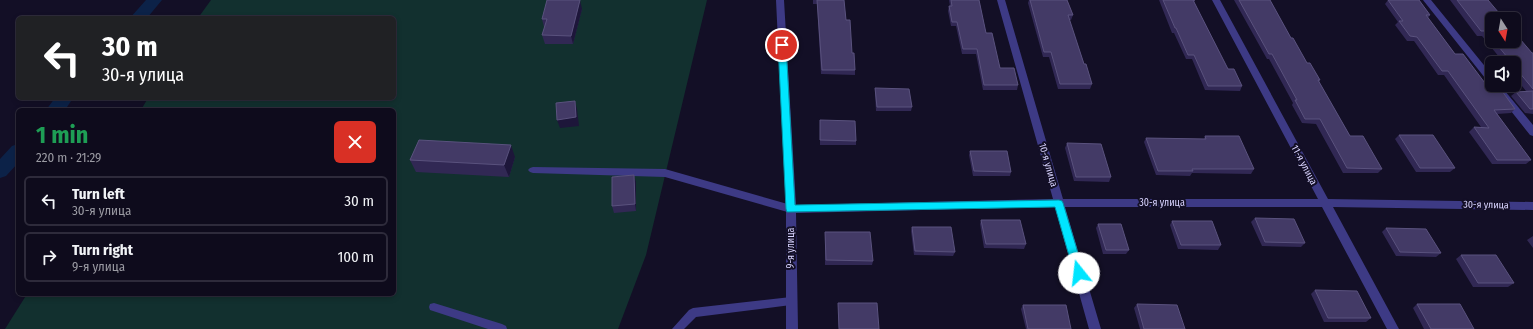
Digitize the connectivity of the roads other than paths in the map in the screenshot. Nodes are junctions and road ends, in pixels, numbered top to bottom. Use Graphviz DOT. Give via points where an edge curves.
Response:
graph roads {
  1 [pos="780,0"];
  2 [pos="1001,0"];
  3 [pos="1216,0"];
  4 [pos="1427,0"];
  5 [pos="1485,72"];
  6 [pos="1501,92"];
  7 [pos="1533,132"];
  8 [pos="533,170"];
  9 [pos="1059,203"];
  10 [pos="1325,203"];
  11 [pos="1533,206"];
  12 [pos="790,209"];
  13 [pos="791,301"];
  14 [pos="434,307"];
  15 [pos="502,329"];
  16 [pos="677,329"];
  17 [pos="792,329"];
  18 [pos="1095,329"];
  19 [pos="1393,329"];
  1 -- 12 [label="street, 9-я улица"];
  2 -- 9 [label="street, 10-я улица"];
  3 -- 10 [label="street, 11-я улица"];
  4 -- 5 [label="street"];
  6 -- 7 [label="street"];
  8 -- 12 [label="lane" via="666,172"];
  9 -- 10 [label="street, 30-я улица"];
  9 -- 12 [label="street, 30-я улица"];
  9 -- 18 [label="street, 10-я улица"];
  10 -- 11 [label="street, 30-я улица"];
  10 -- 19 [label="street, 11-я улица"];
  12 -- 13 [label="street, 9-я улица"];
  13 -- 16 [label="lane" via="693,313"];
  13 -- 17 [label="street, 9-я улица"];
  14 -- 15 [label="lane"];
}
